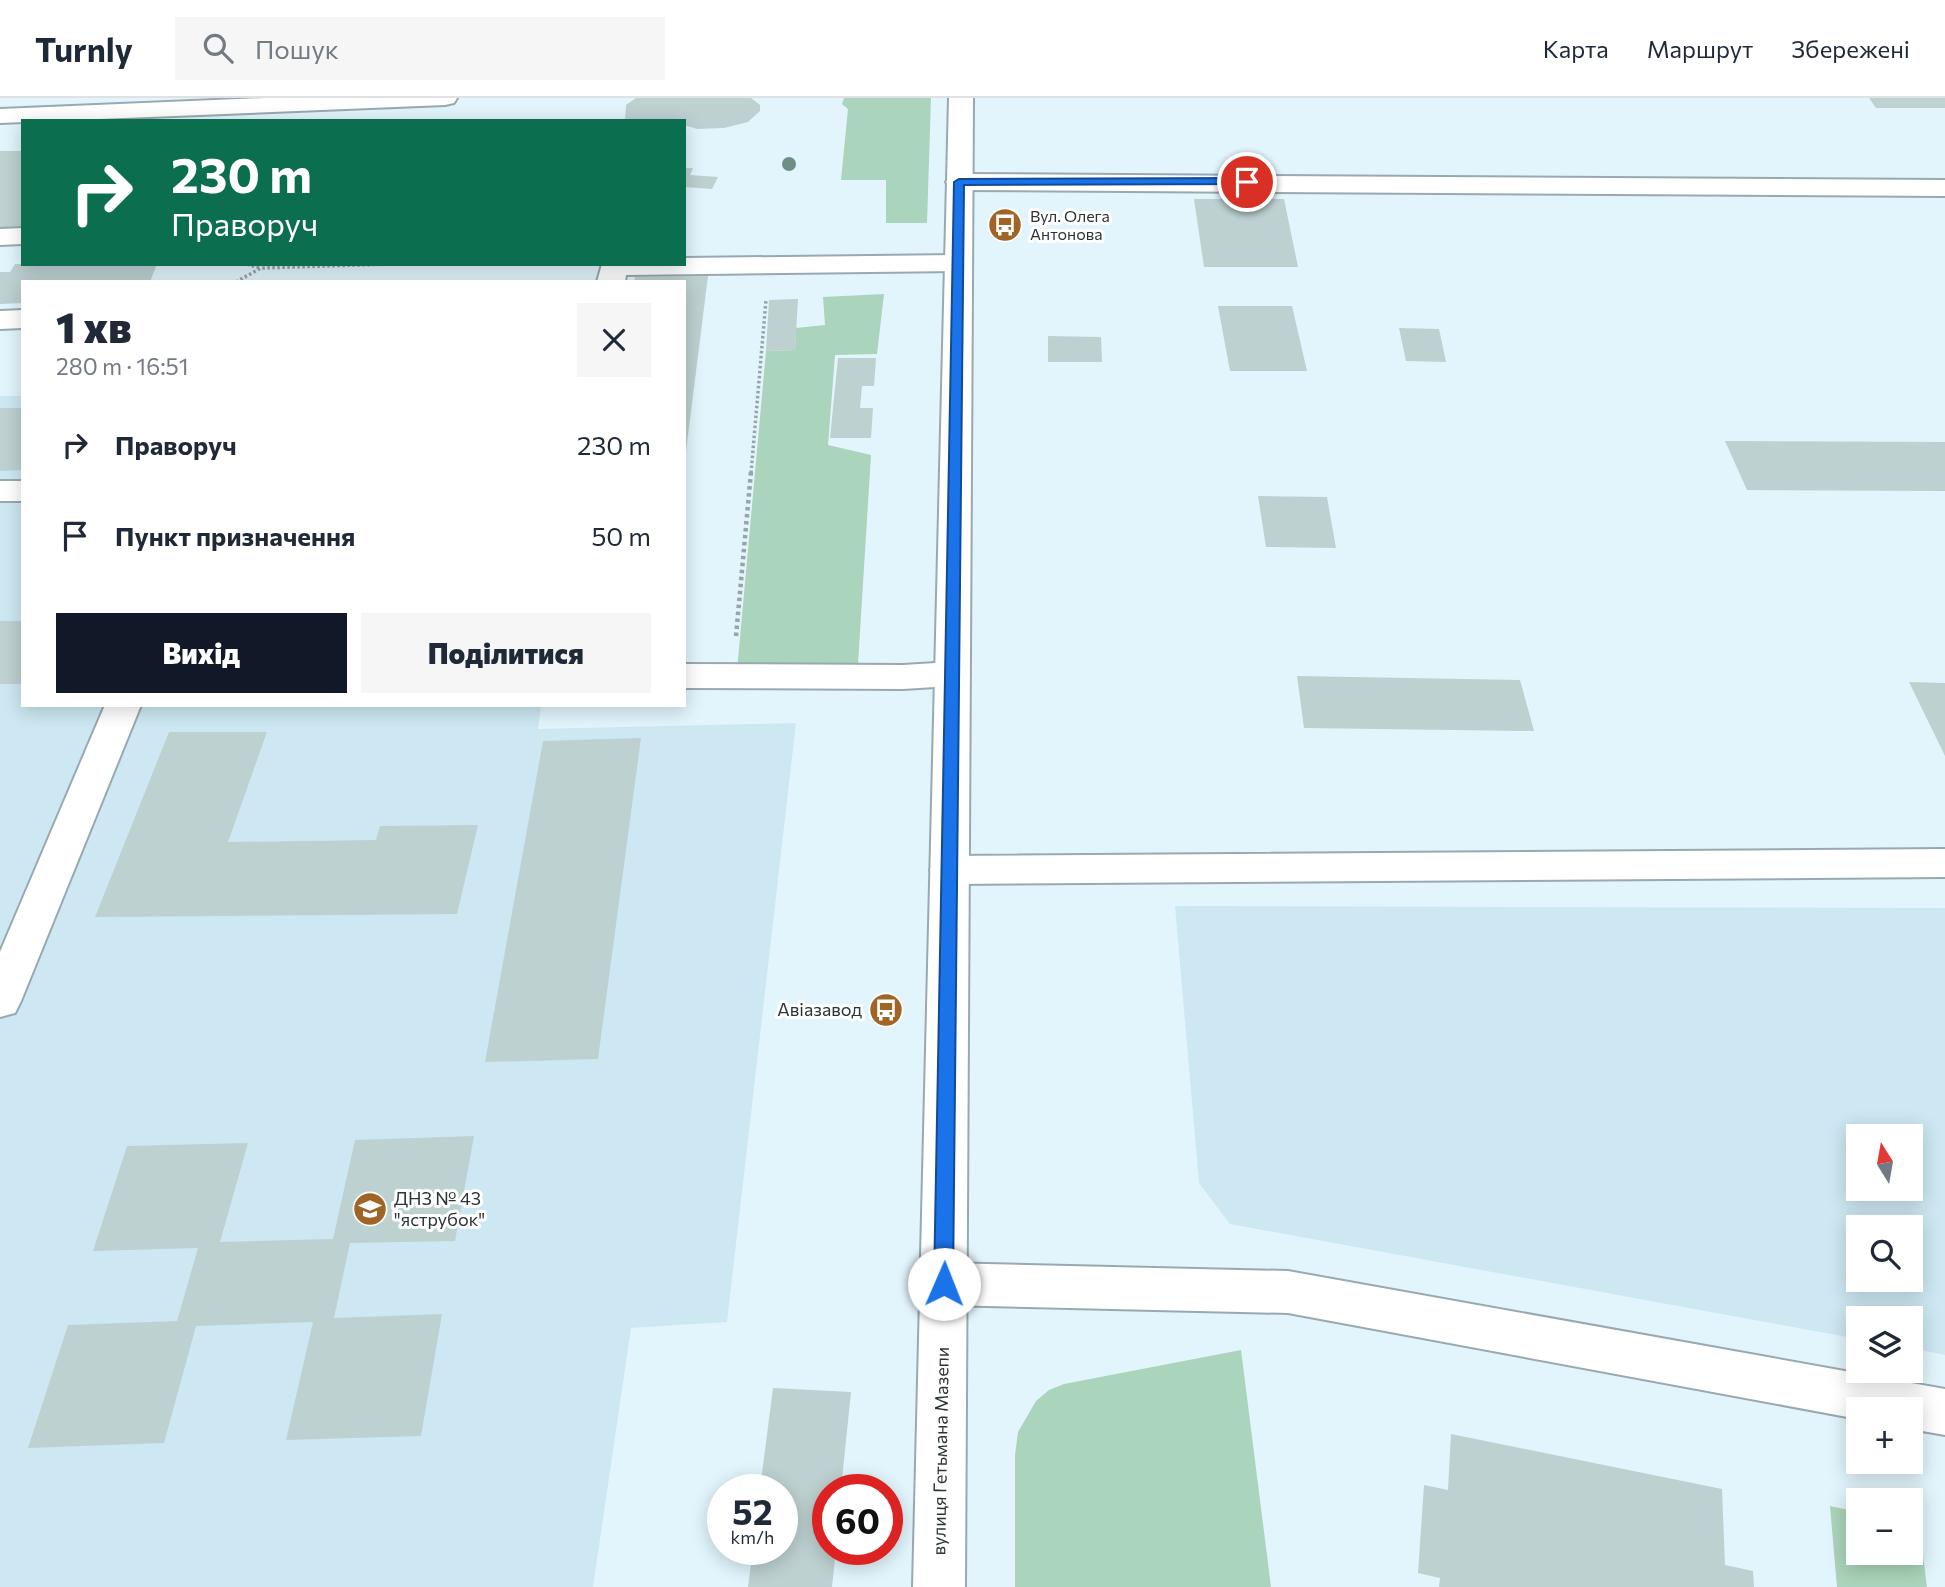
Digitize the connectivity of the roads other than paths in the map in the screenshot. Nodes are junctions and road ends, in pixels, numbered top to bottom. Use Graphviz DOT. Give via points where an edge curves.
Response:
graph roads {
  1 [pos="445,98"];
  2 [pos="961,98"];
  3 [pos="0,117"];
  4 [pos="959,182"];
  5 [pos="1945,188"];
  6 [pos="21,236"];
  7 [pos="0,237"];
  8 [pos="958,263"];
  9 [pos="611,280"];
  10 [pos="21,319"];
  11 [pos="0,320"];
  12 [pos="0,491"];
  13 [pos="21,491"];
  14 [pos="952,674"];
  15 [pos="686,676"];
  16 [pos="122,707"];
  17 [pos="1945,863"];
  18 [pos="950,870"];
  19 [pos="0,1001"];
  20 [pos="944,1284"];
  21 [pos="1945,1412"];
  22 [pos="939,1587"];
  1 -- 3 [label="main road"];
  2 -- 4 [label="main road, вулиця Гетьмана Мазепи"];
  4 -- 5 [label="main road"];
  4 -- 8 [label="main road, вулиця Гетьмана Мазепи"];
  6 -- 7 [label="main road"];
  8 -- 9 [label="main road" via="614,267"];
  8 -- 14 [label="main road, вулиця Гетьмана Мазепи"];
  10 -- 11 [label="main road"];
  12 -- 13 [label="main road"];
  14 -- 15 [label="main road"];
  14 -- 18 [label="main road, вулиця Гетьмана Мазепи"];
  16 -- 19 [label="main road"];
  17 -- 18 [label="main road"];
  18 -- 20 [label="main road, вулиця Гетьмана Мазепи"];
  20 -- 21 [label="main road" via="1288,1292"];
  20 -- 22 [label="main road, вулиця Гетьмана Мазепи"];
}
